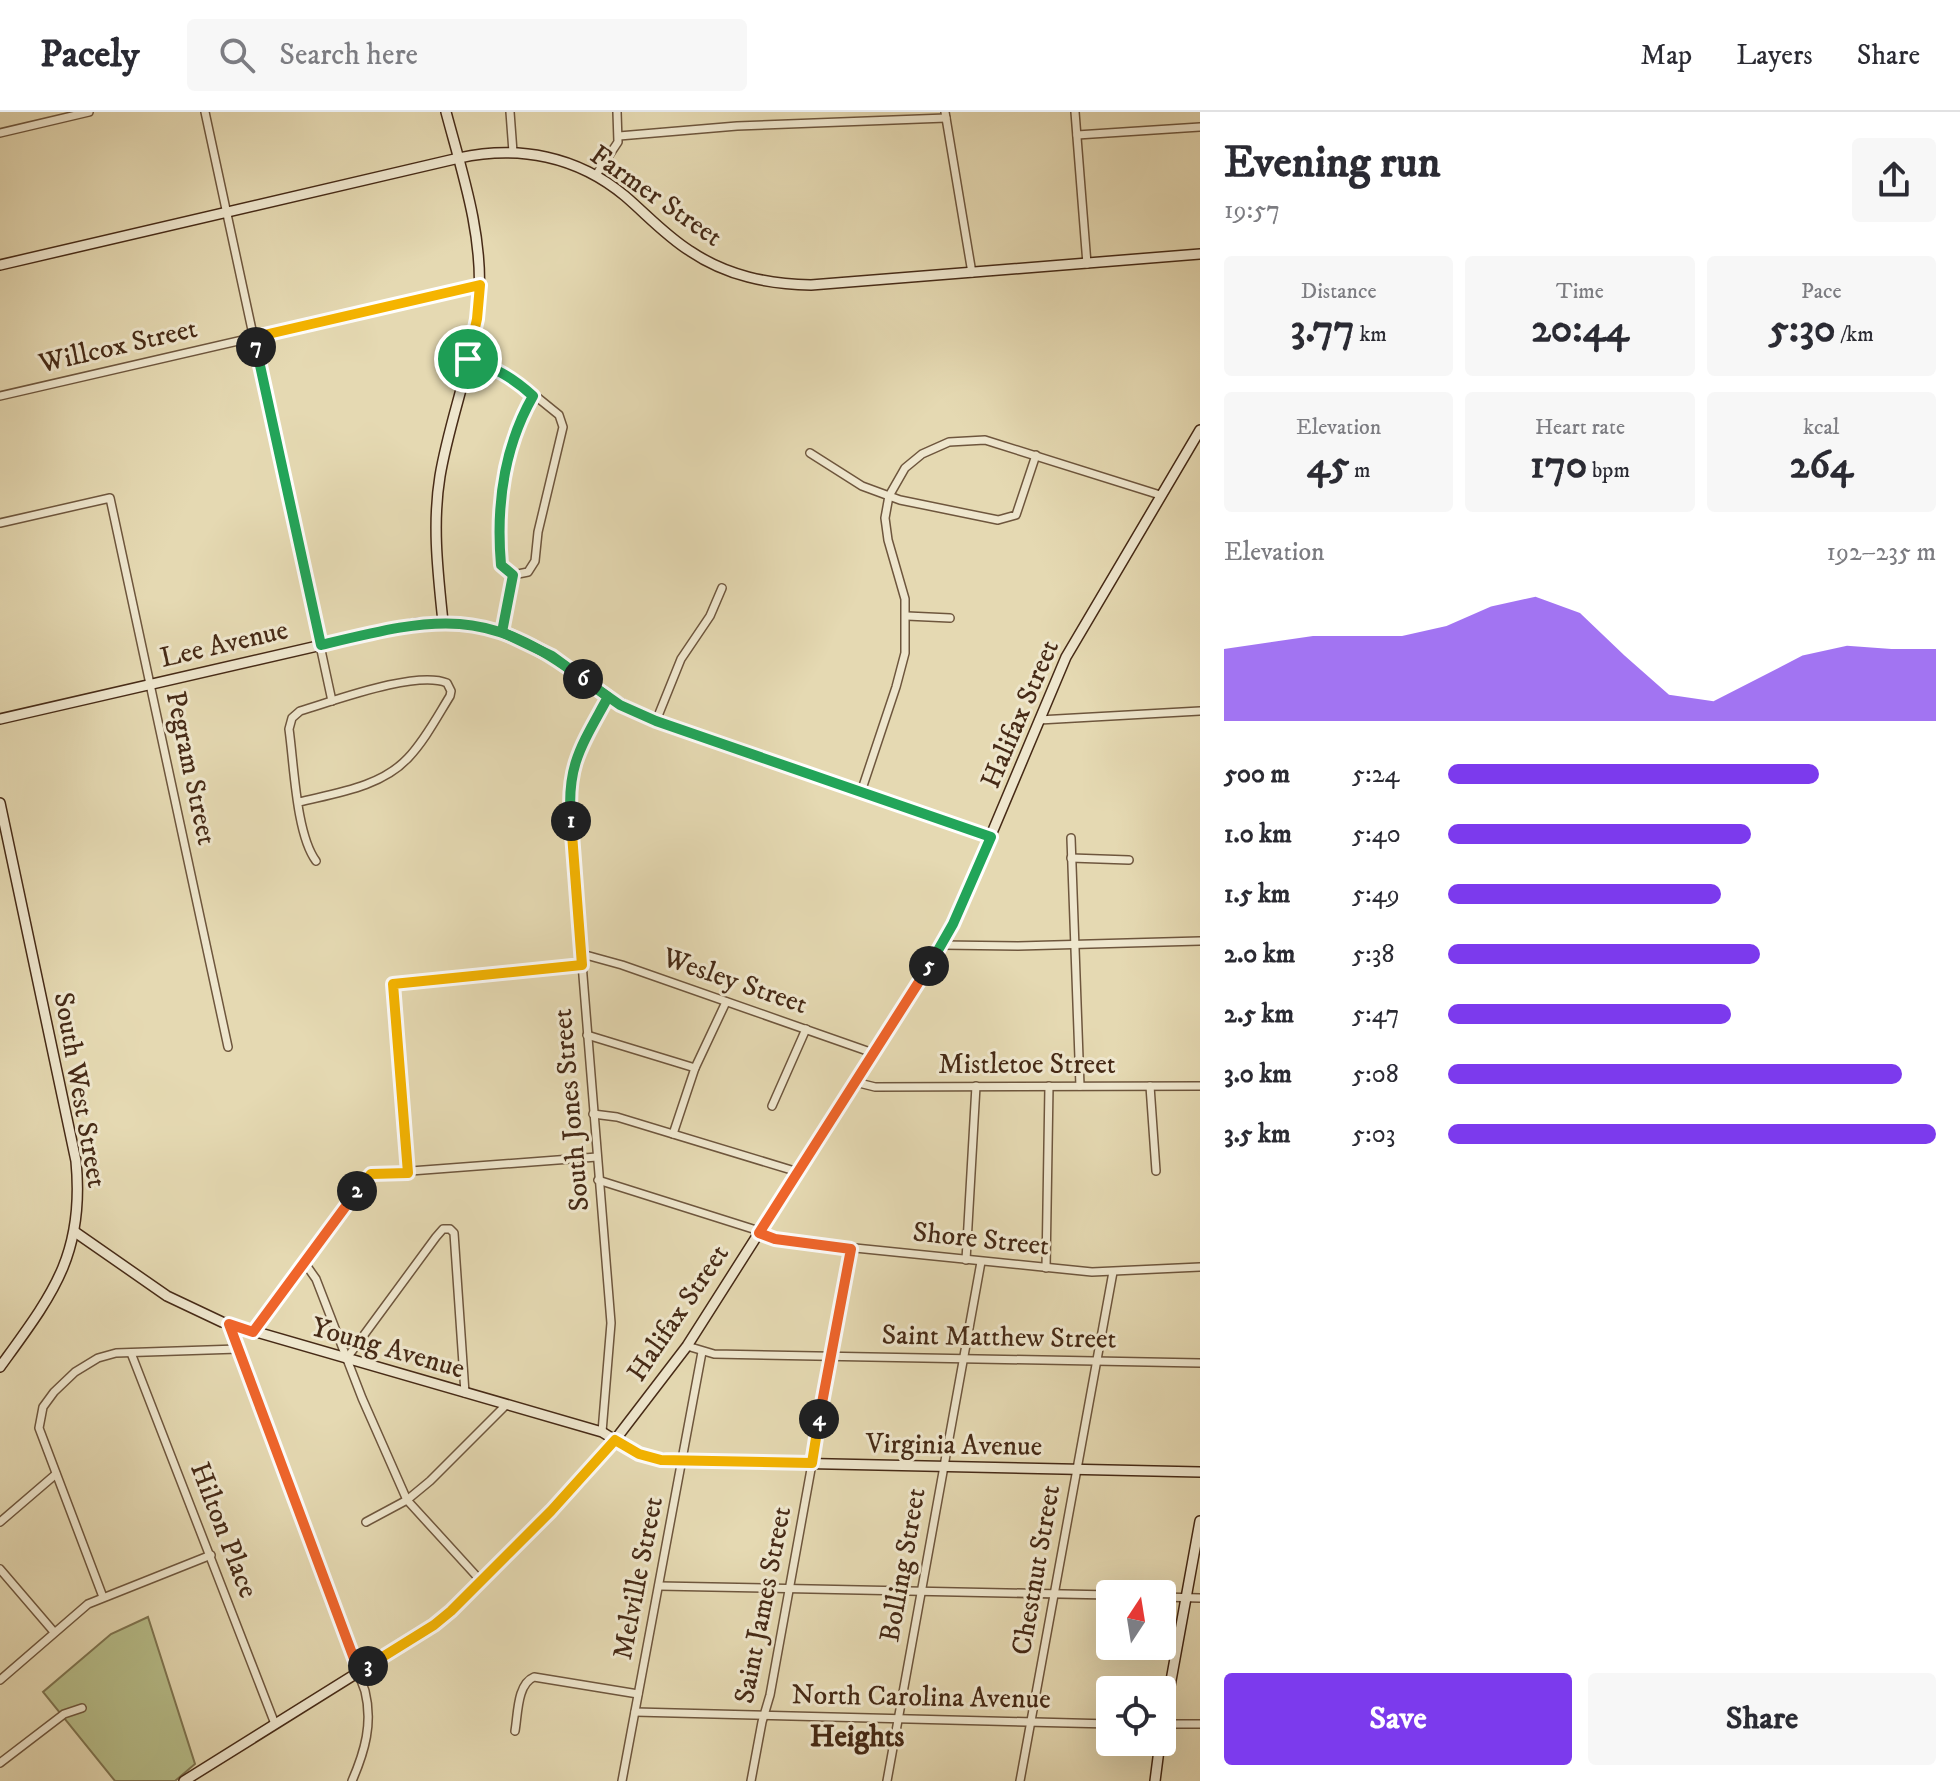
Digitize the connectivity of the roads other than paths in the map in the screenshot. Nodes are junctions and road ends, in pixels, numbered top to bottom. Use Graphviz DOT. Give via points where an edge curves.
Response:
graph roads {
  1 [pos="89,112"];
  2 [pos="205,112"];
  3 [pos="446,112"];
  4 [pos="510,112"];
  5 [pos="617,112"];
  6 [pos="1075,112"];
  7 [pos="945,115"];
  8 [pos="1200,127"];
  9 [pos="0,133"];
  10 [pos="1077,135"];
  11 [pos="619,136"];
  12 [pos="513,152"];
  13 [pos="459,158"];
  14 [pos="596,175"];
  15 [pos="227,212"];
  16 [pos="1200,254"];
  17 [pos="1087,264"];
  18 [pos="0,265"];
  19 [pos="972,273"];
  20 [pos="480,285"];
  21 [pos="254,338"];
  22 [pos="468,359"];
  23 [pos="0,396"];
  24 [pos="533,396"];
  25 [pos="1200,430"];
  26 [pos="810,453"];
  27 [pos="1036,455"];
  28 [pos="1160,495"];
  29 [pos="889,496"];
  30 [pos="0,523"];
  31 [pos="513,575"];
  32 [pos="722,588"];
  33 [pos="907,616"];
  34 [pos="950,618"];
  35 [pos="443,622"];
  36 [pos="502,632"];
  37 [pos="321,645"];
  38 [pos="150,684"];
  39 [pos="608,697"];
  40 [pos="332,701"];
  41 [pos="1200,711"];
  42 [pos="0,719"];
  43 [pos="1038,720"];
  44 [pos="656,721"];
  45 [pos="861,792"];
  46 [pos="299,802"];
  47 [pos="0,803"];
  48 [pos="991,837"];
  49 [pos="1071,838"];
  50 [pos="1071,858"];
  51 [pos="1129,860"];
  52 [pos="316,861"];
  53 [pos="1200,941"];
  54 [pos="1074,944"];
  55 [pos="942,945"];
  56 [pos="582,954"];
  57 [pos="582,965"];
  58 [pos="726,1002"];
  59 [pos="806,1029"];
  60 [pos="587,1035"];
  61 [pos="228,1047"];
  62 [pos="873,1053"];
  63 [pos="695,1068"];
  64 [pos="855,1082"];
  65 [pos="976,1086"];
  66 [pos="1049,1086"];
  67 [pos="1080,1086"];
  68 [pos="1150,1086"];
  69 [pos="1200,1086"];
  70 [pos="772,1106"];
  71 [pos="593,1114"];
  72 [pos="673,1134"];
  73 [pos="597,1157"];
  74 [pos="1156,1171"];
  75 [pos="798,1172"];
  76 [pos="408,1173"];
  77 [pos="598,1180"];
  78 [pos="75,1232"];
  79 [pos="759,1233"];
  80 [pos="851,1249"];
  81 [pos="966,1260"];
  82 [pos="304,1262"];
  83 [pos="981,1262"];
  84 [pos="1200,1267"];
  85 [pos="1046,1268"];
  86 [pos="1113,1272"];
  87 [pos="229,1324"];
  88 [pos="253,1332"];
  89 [pos="687,1346"];
  90 [pos="238,1349"];
  91 [pos="702,1352"];
  92 [pos="131,1353"];
  93 [pos="831,1356"];
  94 [pos="347,1358"];
  95 [pos="964,1358"];
  96 [pos="1096,1361"];
  97 [pos="1200,1363"];
  98 [pos="0,1367"];
  99 [pos="465,1393"];
  100 [pos="506,1405"];
  101 [pos="602,1432"];
  102 [pos="615,1440"];
  103 [pos="682,1460"];
  104 [pos="812,1463"];
  105 [pos="943,1466"];
  106 [pos="1077,1469"];
  107 [pos="1200,1472"];
  108 [pos="56,1474"];
  109 [pos="407,1500"];
  110 [pos="1200,1521"];
  111 [pos="0,1522"];
  112 [pos="366,1522"];
  113 [pos="211,1555"];
  114 [pos="0,1569"];
  115 [pos="481,1581"];
  116 [pos="659,1586"];
  117 [pos="789,1589"];
  118 [pos="921,1592"];
  119 [pos="1055,1594"];
  120 [pos="1096,1595"];
  121 [pos="103,1597"];
  122 [pos="1176,1598"];
  123 [pos="1186,1598"];
  124 [pos="1200,1598"];
  125 [pos="54,1632"];
  126 [pos="359,1672"];
  127 [pos="1171,1676"];
  128 [pos="0,1680"];
  129 [pos="638,1694"];
  130 [pos="82,1708"];
  131 [pos="635,1712"];
  132 [pos="764,1715"];
  133 [pos="898,1719"];
  134 [pos="1031,1722"];
  135 [pos="275,1724"];
  136 [pos="1096,1724"];
  137 [pos="1200,1724"];
  138 [pos="1176,1725"];
  139 [pos="515,1731"];
  140 [pos="1158,1756"];
  141 [pos="0,1763"];
  142 [pos="184,1781"];
  143 [pos="352,1781"];
  144 [pos="622,1781"];
  145 [pos="751,1781"];
  146 [pos="887,1781"];
  147 [pos="1020,1781"];
  148 [pos="1155,1781"];
  1 -- 9 [label="street"];
  2 -- 15 [label="street"];
  3 -- 13 [label="street"];
  4 -- 12 [label="street"];
  5 -- 11 [label="street"];
  6 -- 10 [label="street"];
  7 -- 11 [label="street"];
  7 -- 19 [label="street"];
  8 -- 10 [label="street"];
  10 -- 17 [label="street"];
  11 -- 14 [label="street"];
  12 -- 13 [label="street, Farmer Street"];
  12 -- 14 [label="street, Farmer Street" via="546,156"];
  13 -- 15 [label="street, Farmer Street"];
  13 -- 20 [label="street" via="474,224"];
  14 -- 19 [label="street, Farmer Street" via="691,252 746,277 811,285"];
  15 -- 18 [label="street, Farmer Street"];
  15 -- 21 [label="street"];
  16 -- 17 [label="street, Farmer Street"];
  17 -- 19 [label="street, Farmer Street"];
  20 -- 21 [label="street, Willcox Street"];
  20 -- 22 [label="street"];
  21 -- 23 [label="street, Willcox Street"];
  21 -- 37 [label="street"];
  22 -- 24 [label="street" via="494,367"];
  22 -- 35 [label="street" via="437,496"];
  24 -- 31 [label="street" via="512,443 501,499 501,565"];
  24 -- 31 [label="street" via="559,415 563,427 535,561 528,572"];
  25 -- 28 [label="street, Halifax Street"];
  26 -- 29 [label="street" via="862,486"];
  27 -- 28 [label="street"];
  27 -- 29 [label="street" via="985,440 949,442 905,468"];
  27 -- 29 [label="street" via="1017,513 1005,520"];
  28 -- 43 [label="street, Halifax Street" via="1076,639"];
  29 -- 33 [label="street" via="886,530"];
  30 -- 38 [label="street, Pegram Street" via="110,498"];
  31 -- 36 [label="street"];
  32 -- 44 [label="street" via="681,659"];
  33 -- 34 [label="street"];
  33 -- 45 [label="street" via="902,671"];
  35 -- 36 [label="street, Lee Avenue"];
  35 -- 37 [label="street, Lee Avenue"];
  36 -- 39 [label="street, Lee Avenue" via="552,656"];
  37 -- 38 [label="street, Lee Avenue"];
  37 -- 40 [label="street"];
  38 -- 42 [label="street, Lee Avenue"];
  38 -- 61 [label="street, Pegram Street"];
  39 -- 44 [label="street, Lee Avenue"];
  39 -- 56 [label="street, South Jones Street" via="579,749 569,789"];
  40 -- 46 [label="street" via="300,711 290,724"];
  40 -- 46 [label="street" via="399,683 436,680 447,683 451,691 406,760 387,775"];
  41 -- 43 [label="street"];
  43 -- 48 [label="street, Halifax Street"];
  44 -- 45 [label="street, Lee Avenue"];
  45 -- 48 [label="street, Lee Avenue"];
  46 -- 52 [label="street" via="304,836"];
  47 -- 78 [label="street, South West Street" via="76,1161"];
  48 -- 55 [label="street, Halifax Street"];
  49 -- 50 [label="street"];
  50 -- 51 [label="street"];
  50 -- 54 [label="street"];
  53 -- 54 [label="street"];
  54 -- 55 [label="street"];
  54 -- 67 [label="street"];
  55 -- 62 [label="street, Halifax Street"];
  56 -- 57 [label="street, South Jones Street"];
  56 -- 58 [label="street, Wesley Street"];
  57 -- 60 [label="street, South Jones Street"];
  57 -- 76 [label="street" via="393,984"];
  58 -- 59 [label="street, Wesley Street"];
  58 -- 63 [label="street"];
  59 -- 62 [label="street, Wesley Street"];
  59 -- 70 [label="street"];
  60 -- 63 [label="street"];
  60 -- 71 [label="street, South Jones Street"];
  62 -- 64 [label="street, Halifax Street"];
  63 -- 72 [label="street"];
  64 -- 65 [label="street, Mistletoe Street" via="875,1087"];
  64 -- 75 [label="street, Halifax Street"];
  65 -- 66 [label="street, Mistletoe Street"];
  65 -- 81 [label="street"];
  66 -- 67 [label="street, Mistletoe Street"];
  66 -- 85 [label="street"];
  67 -- 68 [label="street, Mistletoe Street"];
  68 -- 69 [label="street, Mistletoe Street"];
  68 -- 74 [label="street"];
  71 -- 72 [label="street"];
  71 -- 73 [label="street, South Jones Street"];
  72 -- 75 [label="street"];
  73 -- 76 [label="street"];
  73 -- 77 [label="street, South Jones Street"];
  75 -- 79 [label="street, Halifax Street"];
  76 -- 82 [label="street" via="368,1176"];
  77 -- 79 [label="street, Shore Street"];
  77 -- 101 [label="street, South Jones Street" via="611,1338"];
  78 -- 87 [label="street, Young Avenue" via="187,1307"];
  78 -- 98 [label="street, South West Street" via="54,1289"];
  79 -- 80 [label="street, Shore Street"];
  79 -- 89 [label="street, Halifax Street"];
  80 -- 81 [label="street, Shore Street"];
  80 -- 93 [label="street, Saint James Street"];
  81 -- 83 [label="street, Shore Street"];
  82 -- 88 [label="street"];
  82 -- 94 [label="street" via="316,1279"];
  83 -- 85 [label="street, Shore Street"];
  83 -- 95 [label="street, Bolling Street"];
  84 -- 86 [label="street, Shore Street"];
  85 -- 86 [label="street, Shore Street"];
  86 -- 96 [label="street, Chestnut Street"];
  87 -- 88 [label="street, Young Avenue"];
  87 -- 90 [label="street"];
  88 -- 94 [label="street, Young Avenue"];
  89 -- 91 [label="street"];
  89 -- 102 [label="street, Halifax Street"];
  90 -- 92 [label="street"];
  90 -- 126 [label="street"];
  91 -- 93 [label="street, Saint Matthew Street"];
  91 -- 103 [label="street, Melville Street"];
  92 -- 108 [label="street" via="105,1355 86,1364 47,1400 39,1428"];
  92 -- 113 [label="street, Hilton Place"];
  93 -- 95 [label="street, Saint Matthew Street"];
  93 -- 104 [label="street, Saint James Street"];
  94 -- 99 [label="street, Young Avenue"];
  94 -- 99 [label="street" via="447,1228 453,1231 456,1254"];
  94 -- 109 [label="street"];
  95 -- 96 [label="street, Saint Matthew Street"];
  95 -- 105 [label="street, Bolling Street"];
  96 -- 97 [label="street, Saint Matthew Street"];
  96 -- 106 [label="street, Chestnut Street"];
  99 -- 100 [label="street, Young Avenue"];
  100 -- 101 [label="street, Young Avenue"];
  100 -- 109 [label="street"];
  101 -- 102 [label="street, Young Avenue"];
  102 -- 103 [label="street, Virginia Avenue" via="648,1457"];
  102 -- 115 [label="street, Halifax Street"];
  103 -- 104 [label="street, Virginia Avenue"];
  103 -- 116 [label="street, Melville Street"];
  104 -- 105 [label="street, Virginia Avenue"];
  104 -- 117 [label="street, Saint James Street"];
  105 -- 106 [label="street, Virginia Avenue"];
  105 -- 118 [label="street, Bolling Street"];
  106 -- 107 [label="street, Virginia Avenue"];
  106 -- 119 [label="street, Chestnut Street"];
  108 -- 111 [label="street"];
  108 -- 121 [label="street"];
  109 -- 112 [label="street"];
  109 -- 115 [label="street"];
  110 -- 123 [label="street"];
  113 -- 121 [label="street"];
  113 -- 135 [label="street, Hilton Place"];
  114 -- 125 [label="street"];
  115 -- 126 [label="street, Halifax Street" via="434,1625"];
  116 -- 117 [label="street"];
  116 -- 129 [label="street, Melville Street"];
  117 -- 118 [label="street"];
  117 -- 132 [label="street, Saint James Street"];
  118 -- 119 [label="street"];
  118 -- 133 [label="street, Bolling Street"];
  119 -- 120 [label="street"];
  119 -- 134 [label="street, Chestnut Street"];
  121 -- 125 [label="street"];
  122 -- 123 [label="street"];
  123 -- 124 [label="street"];
  123 -- 127 [label="street"];
  125 -- 128 [label="street"];
  126 -- 135 [label="street, Halifax Street"];
  126 -- 143 [label="street" via="369,1727"];
  129 -- 131 [label="street, Melville Street"];
  129 -- 139 [label="street" via="534,1677 523,1687"];
  130 -- 141 [label="street" via="64,1714"];
  131 -- 132 [label="street, North Carolina Avenue"];
  131 -- 144 [label="street, Melville Street"];
  132 -- 133 [label="street, North Carolina Avenue"];
  132 -- 145 [label="street, Saint James Street"];
  133 -- 134 [label="street, North Carolina Avenue"];
  133 -- 146 [label="street, Bolling Street"];
  134 -- 136 [label="street, North Carolina Avenue"];
  134 -- 147 [label="street, Chestnut Street"];
  135 -- 142 [label="street, Halifax Street"];
  137 -- 138 [label="street"];
  140 -- 148 [label="street"];
}
